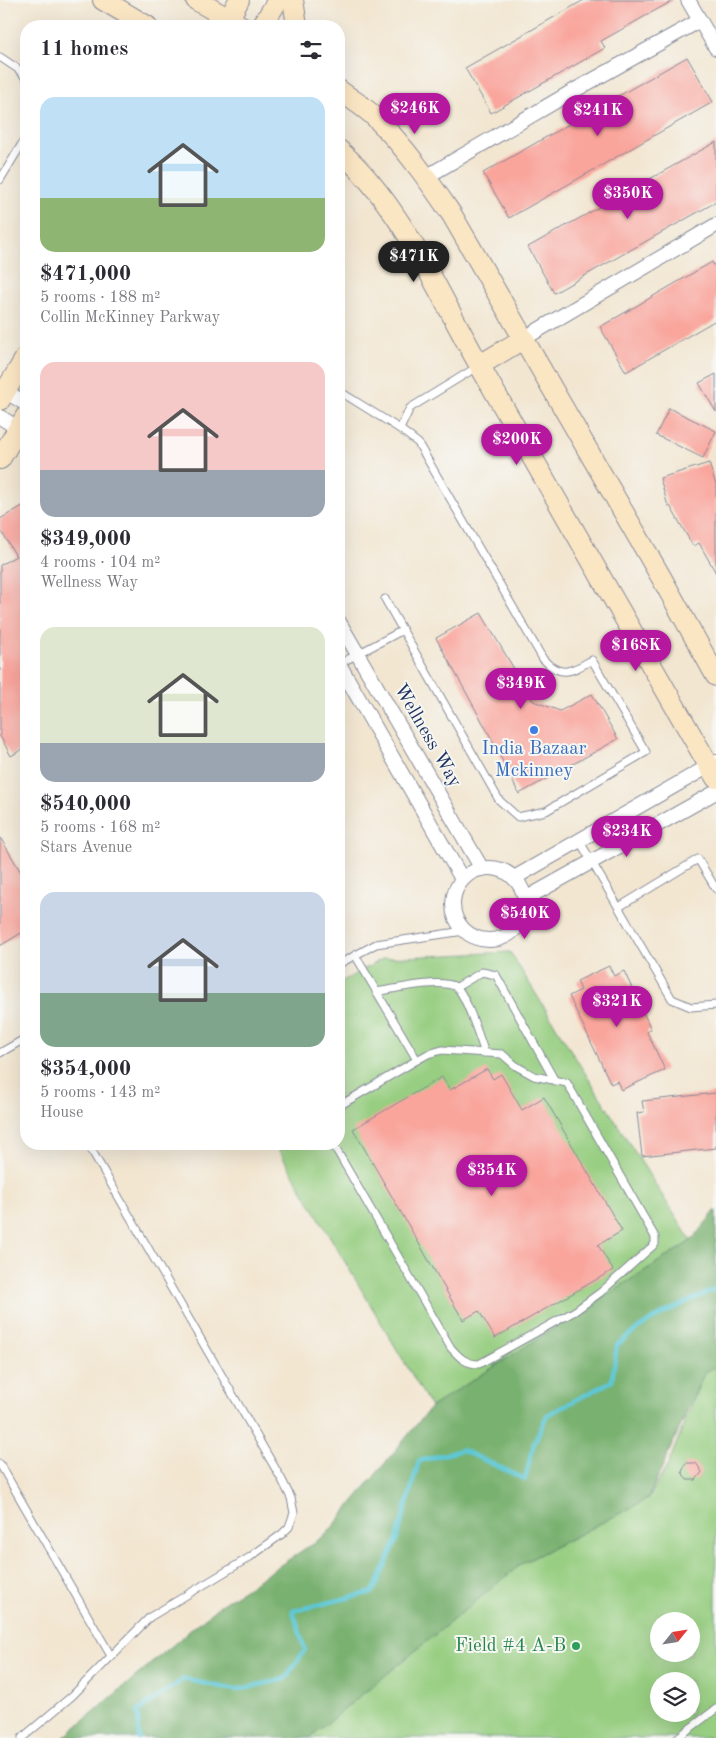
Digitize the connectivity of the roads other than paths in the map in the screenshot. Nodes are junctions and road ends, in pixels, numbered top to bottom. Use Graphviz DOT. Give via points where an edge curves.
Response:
graph roads {
  1 [pos="103,0"];
  2 [pos="196,0"];
  3 [pos="239,0"];
  4 [pos="278,0"];
  5 [pos="293,0"];
  6 [pos="688,0"];
  7 [pos="135,20"];
  8 [pos="226,20"];
  9 [pos="233,20"];
  10 [pos="266,20"];
  11 [pos="296,20"];
  12 [pos="699,21"];
  13 [pos="716,48"];
  14 [pos="0,57"];
  15 [pos="20,71"];
  16 [pos="345,78"];
  17 [pos="345,94"];
  18 [pos="375,117"];
  19 [pos="20,147"];
  20 [pos="345,155"];
  21 [pos="426,177"];
  22 [pos="0,180"];
  23 [pos="716,225"];
  24 [pos="523,339"];
  25 [pos="480,365"];
  26 [pos="20,366"];
  27 [pos="2,393"];
  28 [pos="345,395"];
  29 [pos="20,401"];
  30 [pos="0,417"];
  31 [pos="20,424"];
  32 [pos="400,428"];
  33 [pos="20,432"];
  34 [pos="0,459"];
  35 [pos="385,599"];
  36 [pos="403,630"];
  37 [pos="345,632"];
  38 [pos="358,653"];
  39 [pos="345,661"];
  40 [pos="345,674"];
  41 [pos="716,676"];
  42 [pos="714,769"];
  43 [pos="716,792"];
  44 [pos="579,840"];
  45 [pos="592,861"];
  46 [pos="482,869"];
  47 [pos="514,878"];
  48 [pos="462,879"];
  49 [pos="716,889"];
  50 [pos="525,899"];
  51 [pos="619,906"];
  52 [pos="464,931"];
  53 [pos="355,955"];
  54 [pos="345,961"];
  55 [pos="457,987"];
  56 [pos="376,992"];
  57 [pos="716,1005"];
  58 [pos="20,1042"];
  59 [pos="485,1053"];
  60 [pos="0,1054"];
  61 [pos="417,1060"];
  62 [pos="556,1081"];
  63 [pos="345,1102"];
  64 [pos="91,1150"];
  65 [pos="336,1150"];
  66 [pos="0,1464"];
  67 [pos="111,1656"];
  68 [pos="716,1709"];
  69 [pos="22,1738"];
  70 [pos="678,1738"];
  1 -- 7 [label="street"];
  2 -- 8 [label="street"];
  3 -- 9 [label="street"];
  4 -- 10 [label="street"];
  5 -- 11 [label="street"];
  6 -- 12 [label="street"];
  12 -- 13 [label="street"];
  12 -- 21 [label="street"];
  14 -- 15 [label="lane"];
  16 -- 18 [label="street" via="358,88"];
  17 -- 18 [label="street"];
  18 -- 21 [label="street"];
  19 -- 22 [label="lane"];
  20 -- 25 [label="street" via="373,185 411,242"];
  21 -- 24 [label="street" via="478,256"];
  23 -- 24 [label="street"];
  24 -- 25 [label="street"];
  24 -- 41 [label="street"];
  25 -- 32 [label="lane" via="410,408"];
  25 -- 42 [label="street"];
  26 -- 27 [label="street"];
  27 -- 29 [label="street"];
  28 -- 32 [label="lane"];
  30 -- 31 [label="street"];
  32 -- 36 [label="lane" via="418,443 543,659 553,670 562,671 574,670 592,660 646,752 546,811 518,817 499,800"];
  33 -- 34 [label="street"];
  35 -- 36 [label="lane"];
  36 -- 38 [label="lane"];
  37 -- 38 [label="street, Wellness Way"];
  38 -- 39 [label="lane"];
  38 -- 46 [label="street, Wellness Way"];
  40 -- 48 [label="street"];
  42 -- 44 [label="street"];
  43 -- 45 [label="street"];
  44 -- 45 [label="lane"];
  44 -- 47 [label="street"];
  45 -- 50 [label="street"];
  45 -- 51 [label="lane"];
  46 -- 47 [label="street" via="503,871"];
  46 -- 48 [label="street"];
  47 -- 50 [label="street"];
  48 -- 52 [label="street" via="452,902 456,922"];
  49 -- 51 [label="lane" via="698,859"];
  50 -- 52 [label="street" via="523,917 509,935 488,941"];
  51 -- 57 [label="lane" via="672,999 691,1007"];
  52 -- 53 [label="lane" via="376,944"];
  53 -- 54 [label="lane"];
  53 -- 56 [label="lane"];
  55 -- 56 [label="lane" via="442,982"];
  55 -- 59 [label="lane"];
  55 -- 62 [label="lane" via="482,972 496,975"];
  56 -- 61 [label="lane"];
  58 -- 60 [label="lane"];
  59 -- 61 [label="lane" via="442,1050"];
  59 -- 62 [label="lane" via="502,1054 534,1076"];
  61 -- 63 [label="lane"];
  62 -- 65 [label="lane" via="568,1083 655,1237 655,1244 575,1312 479,1364 461,1359 451,1348"];
  64 -- 67 [label="lane" via="282,1480 294,1513 289,1527 282,1534 150,1618"];
  66 -- 67 [label="lane"];
  67 -- 69 [label="lane" via="72,1696"];
  68 -- 70 [label="lane"];
}
